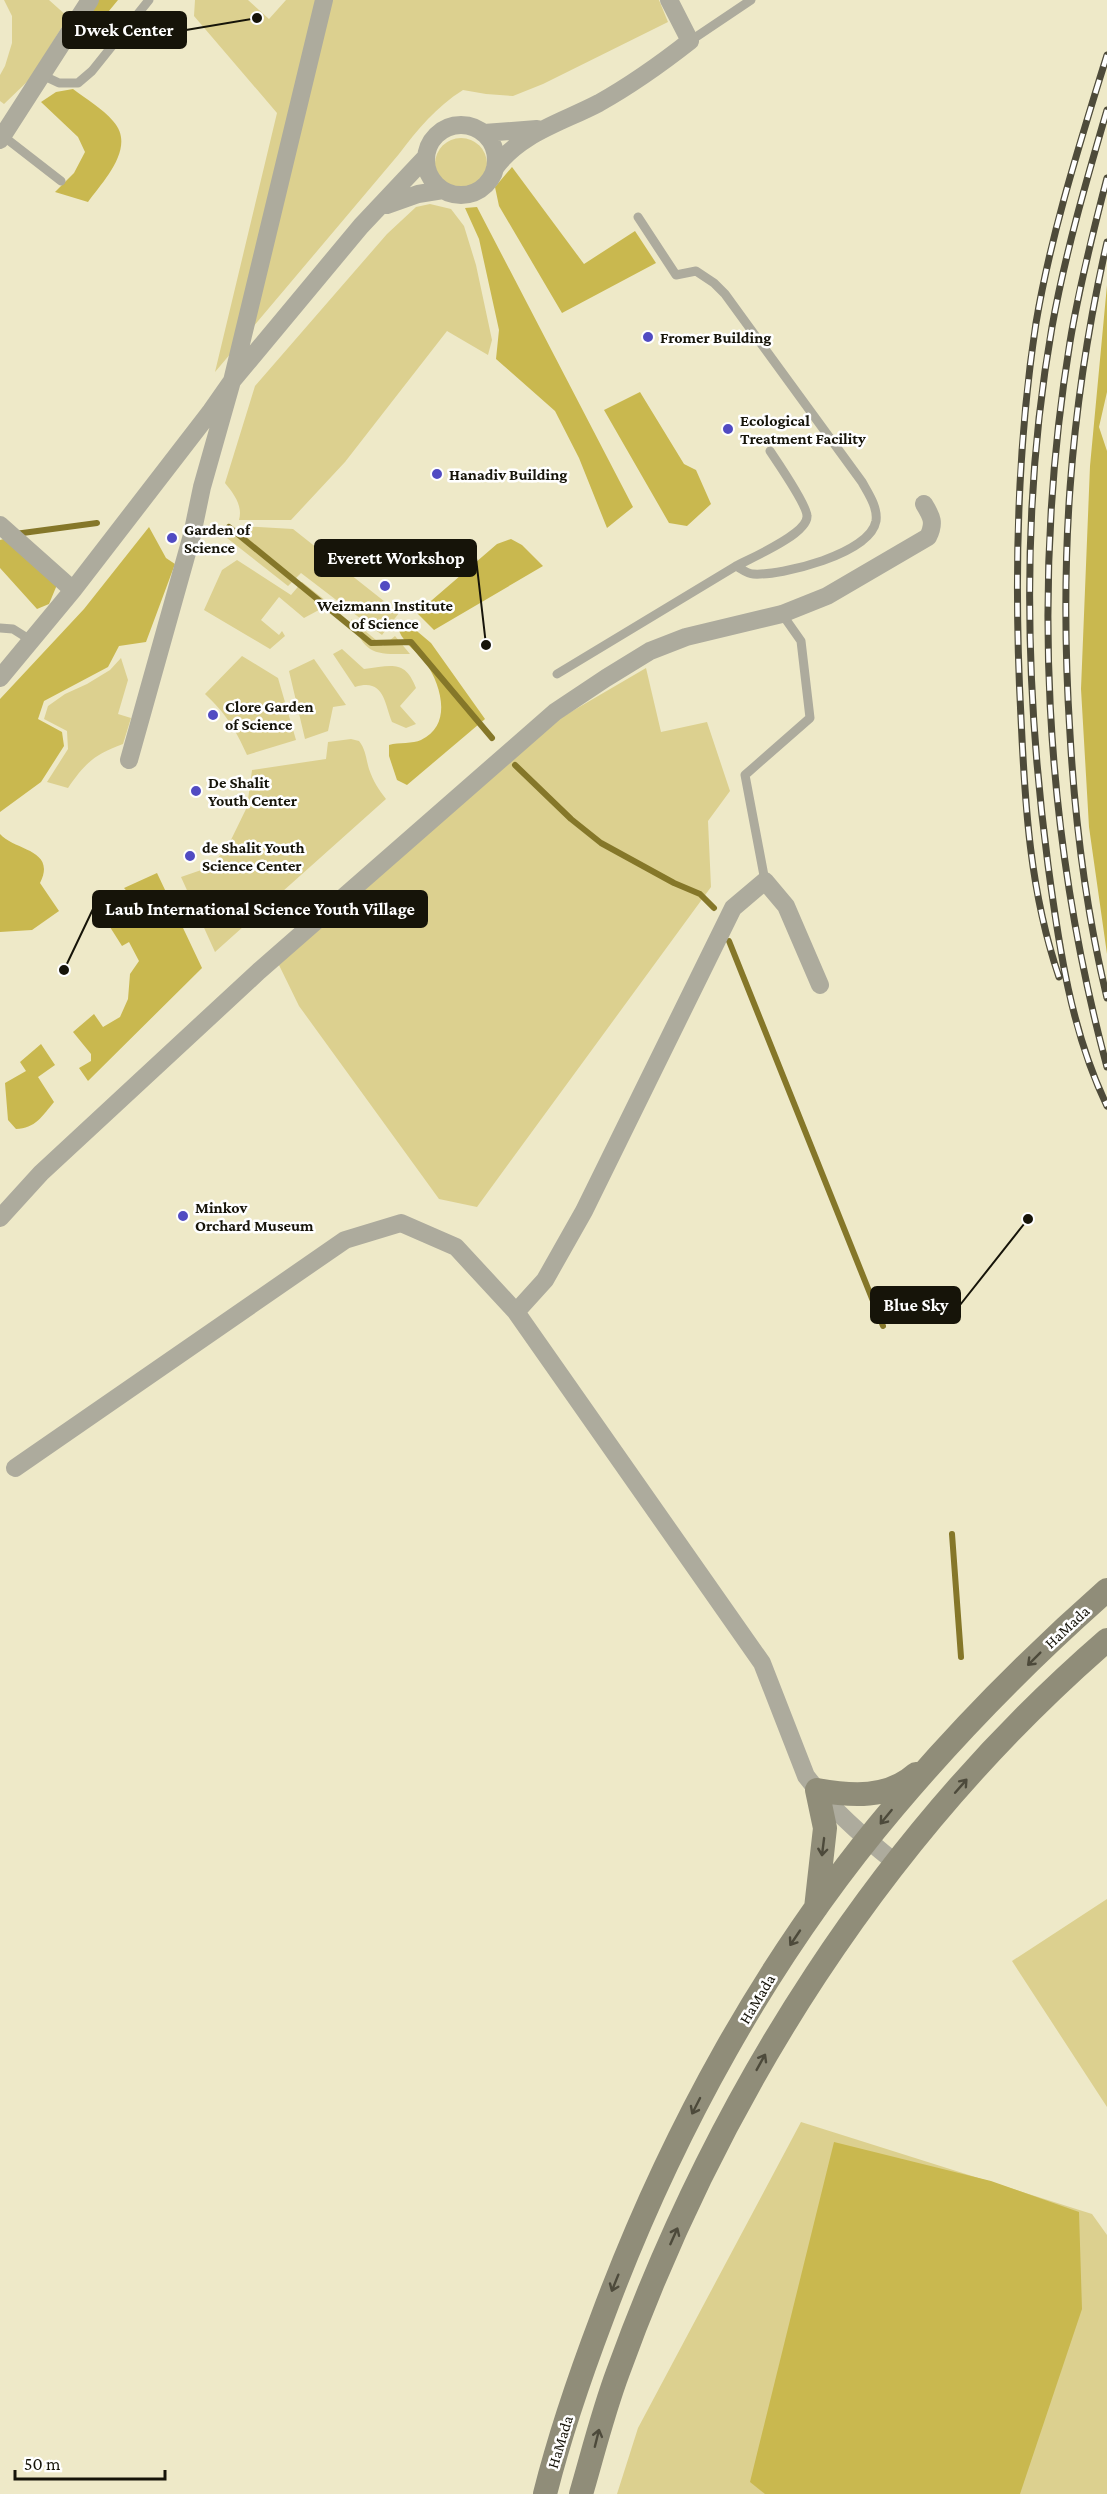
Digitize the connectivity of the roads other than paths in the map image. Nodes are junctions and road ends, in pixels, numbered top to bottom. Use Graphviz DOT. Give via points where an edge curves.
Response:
graph roads {
  1 [pos="90,0"];
  2 [pos="149,0"];
  3 [pos="324,0"];
  4 [pos="669,0"];
  5 [pos="751,0"];
  6 [pos="690,40"];
  7 [pos="42,75"];
  8 [pos="548,127"];
  9 [pos="484,133"];
  10 [pos="1,138"];
  11 [pos="425,158"];
  12 [pos="495,168"];
  13 [pos="61,181"];
  14 [pos="443,190"];
  15 [pos="375,212"];
  16 [pos="638,217"];
  17 [pos="231,381"];
  18 [pos="770,451"];
  19 [pos="924,504"];
  20 [pos="1,526"];
  21 [pos="736,566"];
  22 [pos="73,590"];
  23 [pos="782,614"];
  24 [pos="0,628"];
  25 [pos="32,641"];
  26 [pos="556,674"];
  27 [pos="0,678"];
  28 [pos="129,760"];
  29 [pos="765,881"];
  30 [pos="820,985"];
  31 [pos="0,1218"];
  32 [pos="516,1312"];
  33 [pos="15,1468"];
  34 [pos="1107,1590"];
  35 [pos="1107,1640"];
  36 [pos="949,1745"];
  37 [pos="817,1790"];
  38 [pos="867,1840"];
  39 [pos="896,1863"];
  40 [pos="816,1909"];
  41 [pos="545,2494"];
  42 [pos="581,2494"];
  1 -- 7 [label="street"];
  2 -- 7 [label="lane" via="78,83 59,83"];
  3 -- 17 [label="street"];
  4 -- 6 [label="street"];
  5 -- 6 [label="lane"];
  6 -- 8 [label="street" via="600,102"];
  7 -- 10 [label="street"];
  8 -- 9 [label="street"];
  8 -- 12 [label="street" via="507,152"];
  9 -- 11 [label="street" via="462,124 451,126 432,139"];
  9 -- 12 [label="street" via="493,145"];
  10 -- 13 [label="lane"];
  11 -- 14 [label="street" via="433,182"];
  11 -- 15 [label="street"];
  12 -- 14 [label="street" via="489,181 477,190 452,194"];
  14 -- 15 [label="street" via="407,197"];
  15 -- 17 [label="street"];
  16 -- 21 [label="lane" via="676,275 696,271 725,294 862,482 875,509 876,519 869,534 837,555 772,574 750,574"];
  17 -- 22 [label="street"];
  17 -- 28 [label="street"];
  18 -- 21 [label="lane" via="802,504 806,522 798,532"];
  19 -- 23 [label="street" via="932,517 928,537 827,596"];
  20 -- 22 [label="street"];
  21 -- 26 [label="lane"];
  22 -- 25 [label="street"];
  23 -- 29 [label="lane" via="801,641 810,718 745,776"];
  23 -- 31 [label="street" via="686,637 650,651 555,712 259,971 41,1173"];
  24 -- 25 [label="lane" via="13,629"];
  25 -- 27 [label="street"];
  29 -- 30 [label="street" via="786,906"];
  29 -- 32 [label="street" via="733,908 584,1210 545,1280"];
  32 -- 33 [label="street" via="456,1247 401,1223 345,1240"];
  32 -- 37 [label="street" via="762,1663 806,1776"];
  34 -- 36 [label="main road, HaMada, one-way"];
  39 -- 35 [label="main road, HaMada, one-way" via="999,1743"];
  36 -- 37 [label="main road" via="907,1782 881,1791 867,1795"];
  36 -- 38 [label="main road, HaMada, one-way"];
  37 -- 38 [label="street"];
  37 -- 40 [label="main road, one-way" via="825,1828"];
  38 -- 39 [label="street"];
  38 -- 40 [label="main road, HaMada"];
  42 -- 39 [label="main road, HaMada, one-way" via="618,2372 712,2153 789,2015"];
  40 -- 41 [label="main road, HaMada, one-way" via="767,1982 697,2103 636,2230 589,2352"];
}
